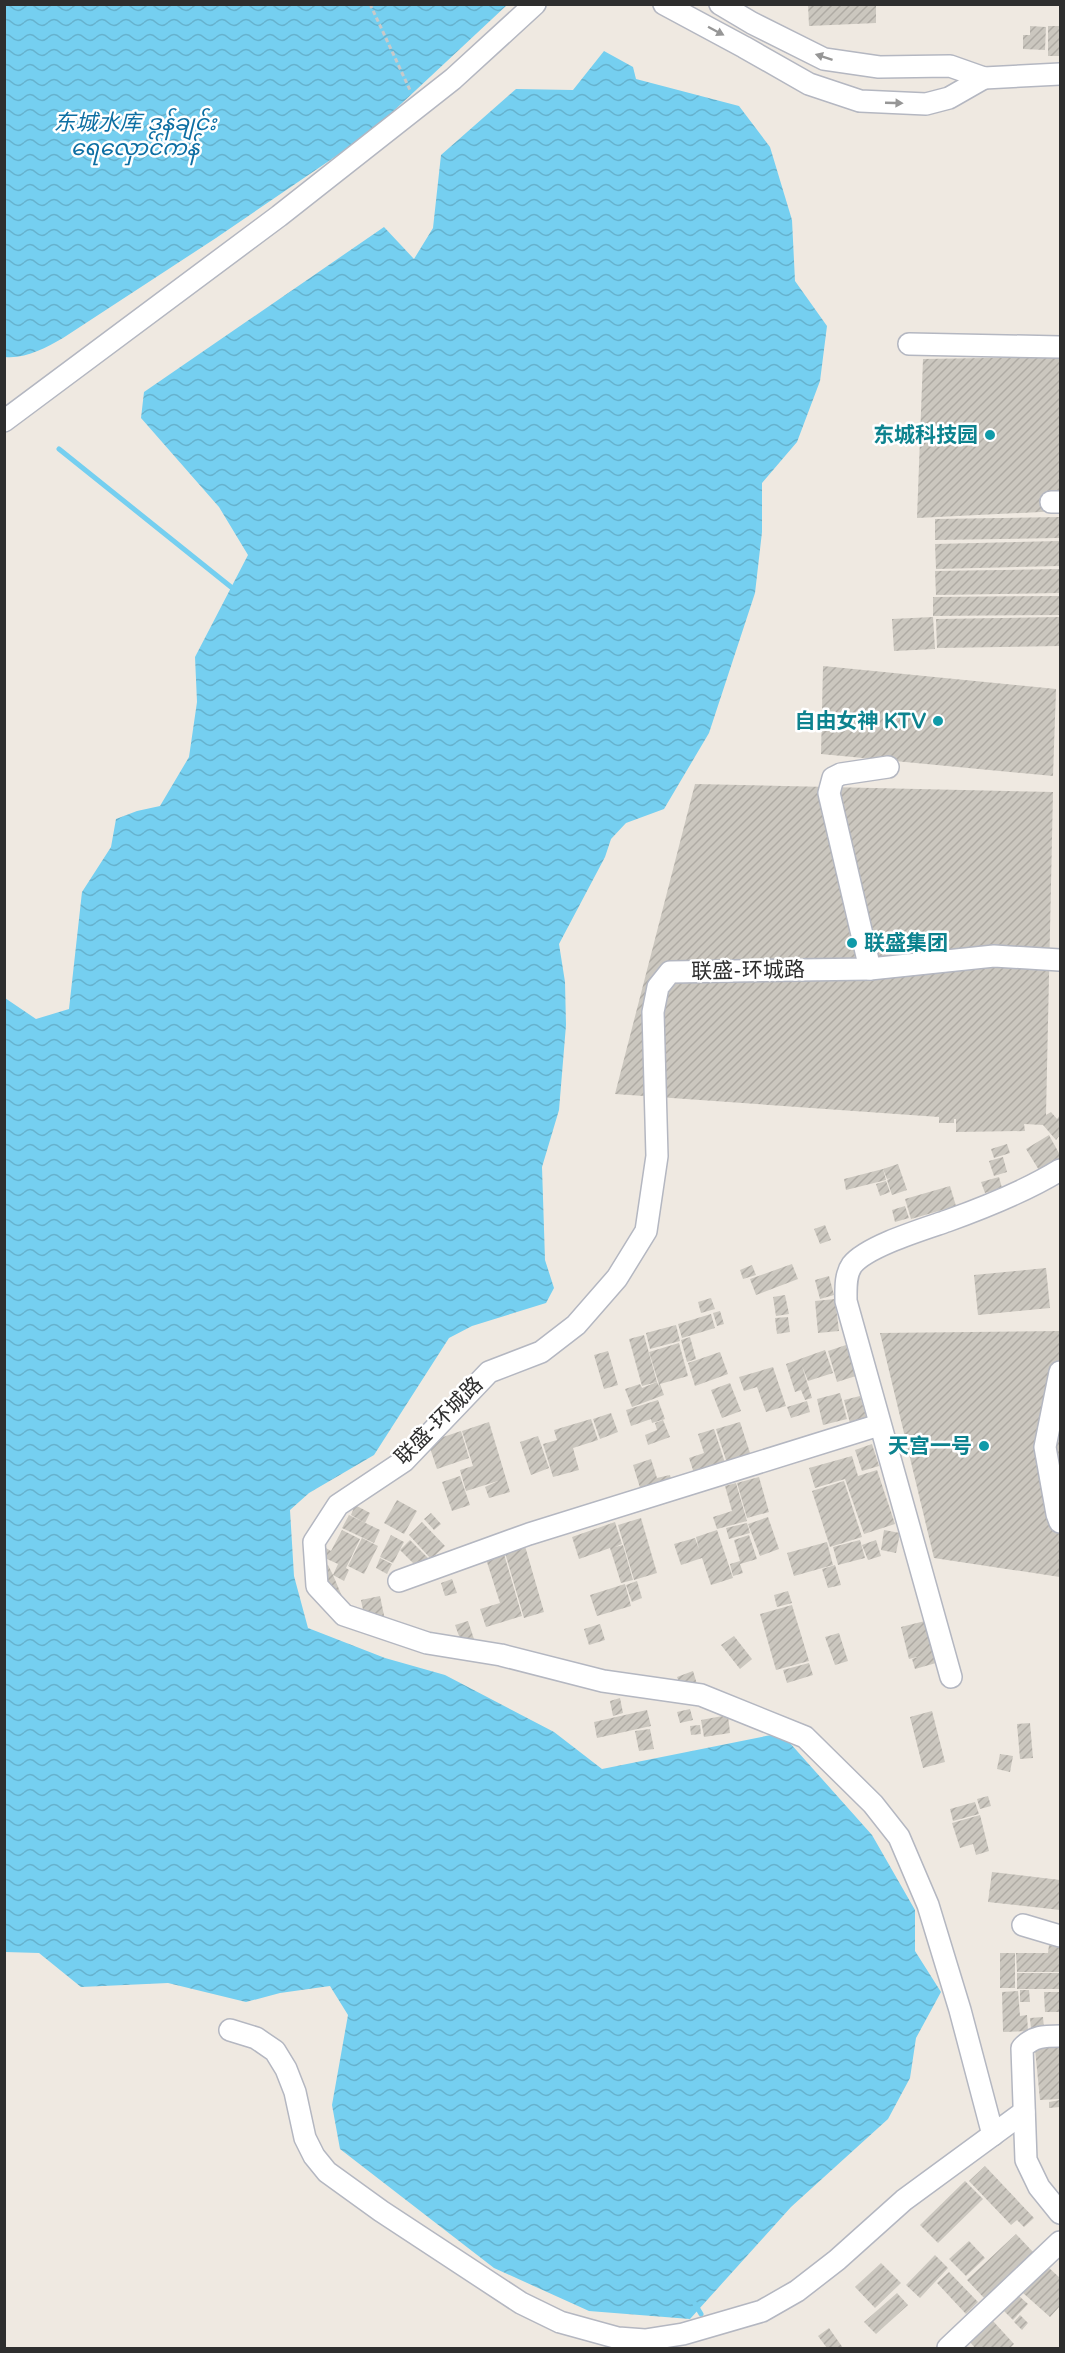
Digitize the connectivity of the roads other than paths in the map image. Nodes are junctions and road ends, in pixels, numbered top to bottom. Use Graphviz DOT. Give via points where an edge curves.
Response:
graph roads {
  1 [pos="535,4"];
  2 [pos="664,4"];
  3 [pos="720,4"];
  4 [pos="1060,74"];
  5 [pos="984,78"];
  6 [pos="909,344"];
  7 [pos="1060,347"];
  8 [pos="4,421"];
  9 [pos="888,767"];
  10 [pos="1060,960"];
  11 [pos="870,969"];
  12 [pos="1060,1170"];
  13 [pos="1060,1372"];
  14 [pos="879,1425"];
  15 [pos="1060,1522"];
  16 [pos="399,1581"];
  17 [pos="951,1677"];
  18 [pos="1023,1925"];
  19 [pos="1060,1936"];
  20 [pos="230,2030"];
  21 [pos="1060,2036"];
  22 [pos="1024,2112"];
  23 [pos="993,2135"];
  24 [pos="1060,2213"];
  25 [pos="1060,2242"];
  26 [pos="948,2349"];
  1 -- 8 [label="street" via="418,107"];
  2 -- 5 [label="street, one-way" via="809,84 861,101 926,104 949,98"];
  5 -- 3 [label="street, one-way" via="951,66 879,67 824,59"];
  4 -- 5 [label="street"];
  6 -- 7 [label="street"];
  9 -- 11 [label="street" via="841,774 833,778 829,793"];
  10 -- 11 [label="street, 联盛-环城路" via="994,956"];
  11 -- 23 [label="street, 联盛-环城路" via="670,972 658,987 653,1012 657,1156 646,1231 617,1278 576,1325 541,1352 489,1372 404,1461 338,1504 314,1542 317,1586 344,1615 428,1643 501,1655 603,1682 701,1695 805,1737 873,1804 898,1837 928,1905"];
  12 -- 14 [label="street" via="880,1247 850,1267 846,1301"];
  13 -- 15 [label="street" via="1045,1447"];
  14 -- 16 [label="street" via="529,1534"];
  14 -- 17 [label="street"];
  18 -- 19 [label="street"];
  20 -- 23 [label="street" via="256,2038 275,2052 295,2092 305,2138 327,2172 521,2303 560,2322 618,2338 645,2340 683,2334 762,2311 797,2291 904,2200"];
  21 -- 22 [label="street" via="1041,2036 1022,2048"];
  22 -- 23 [label="street"];
  22 -- 24 [label="street" via="1026,2160 1031,2174"];
  25 -- 26 [label="street"];
}
